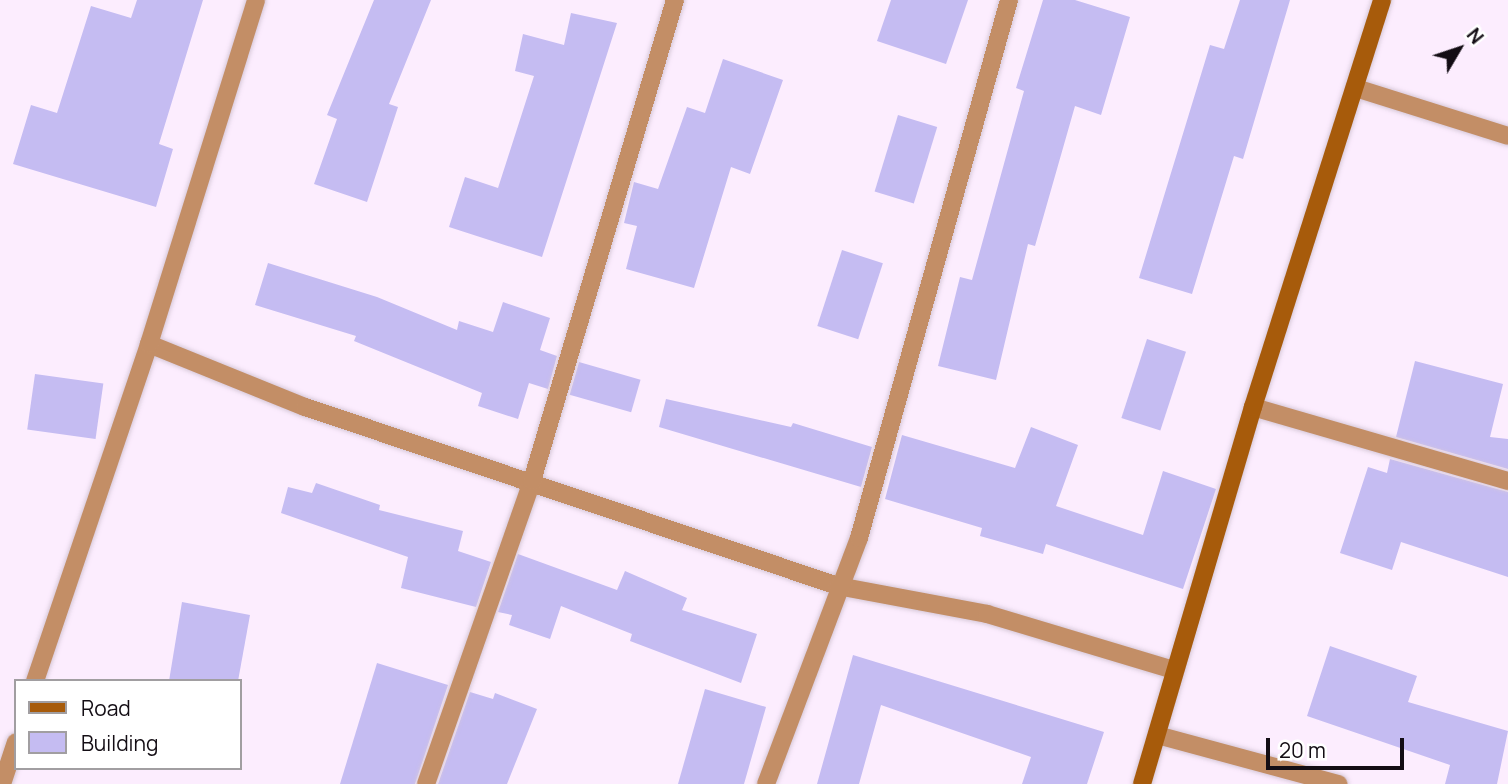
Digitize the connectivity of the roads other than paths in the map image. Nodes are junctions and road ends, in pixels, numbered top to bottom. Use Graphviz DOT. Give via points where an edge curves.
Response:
graph roads {
  1 [pos="256,0"];
  2 [pos="675,0"];
  3 [pos="1009,0"];
  4 [pos="1382,0"];
  5 [pos="1356,88"];
  6 [pos="1508,136"];
  7 [pos="149,344"];
  8 [pos="1253,407"];
  9 [pos="532,481"];
  10 [pos="1508,481"];
  11 [pos="838,586"];
  12 [pos="1174,670"];
  13 [pos="36,679"];
  14 [pos="1157,735"];
  15 [pos="14,748"];
  16 [pos="2,784"];
  17 [pos="426,784"];
  18 [pos="766,784"];
  19 [pos="1142,784"];
  20 [pos="1339,784"];
  1 -- 7 [label="street"];
  2 -- 9 [label="street"];
  3 -- 11 [label="street" via="859,538"];
  4 -- 5 [label="main road"];
  5 -- 6 [label="street"];
  5 -- 8 [label="main road"];
  7 -- 9 [label="street" via="305,407"];
  7 -- 13 [label="street"];
  8 -- 10 [label="street"];
  8 -- 12 [label="main road"];
  9 -- 11 [label="street"];
  9 -- 17 [label="street"];
  11 -- 12 [label="street" via="987,614"];
  11 -- 18 [label="street"];
  12 -- 14 [label="main road"];
  14 -- 19 [label="main road"];
  14 -- 20 [label="street"];
  15 -- 16 [label="street"];
}
